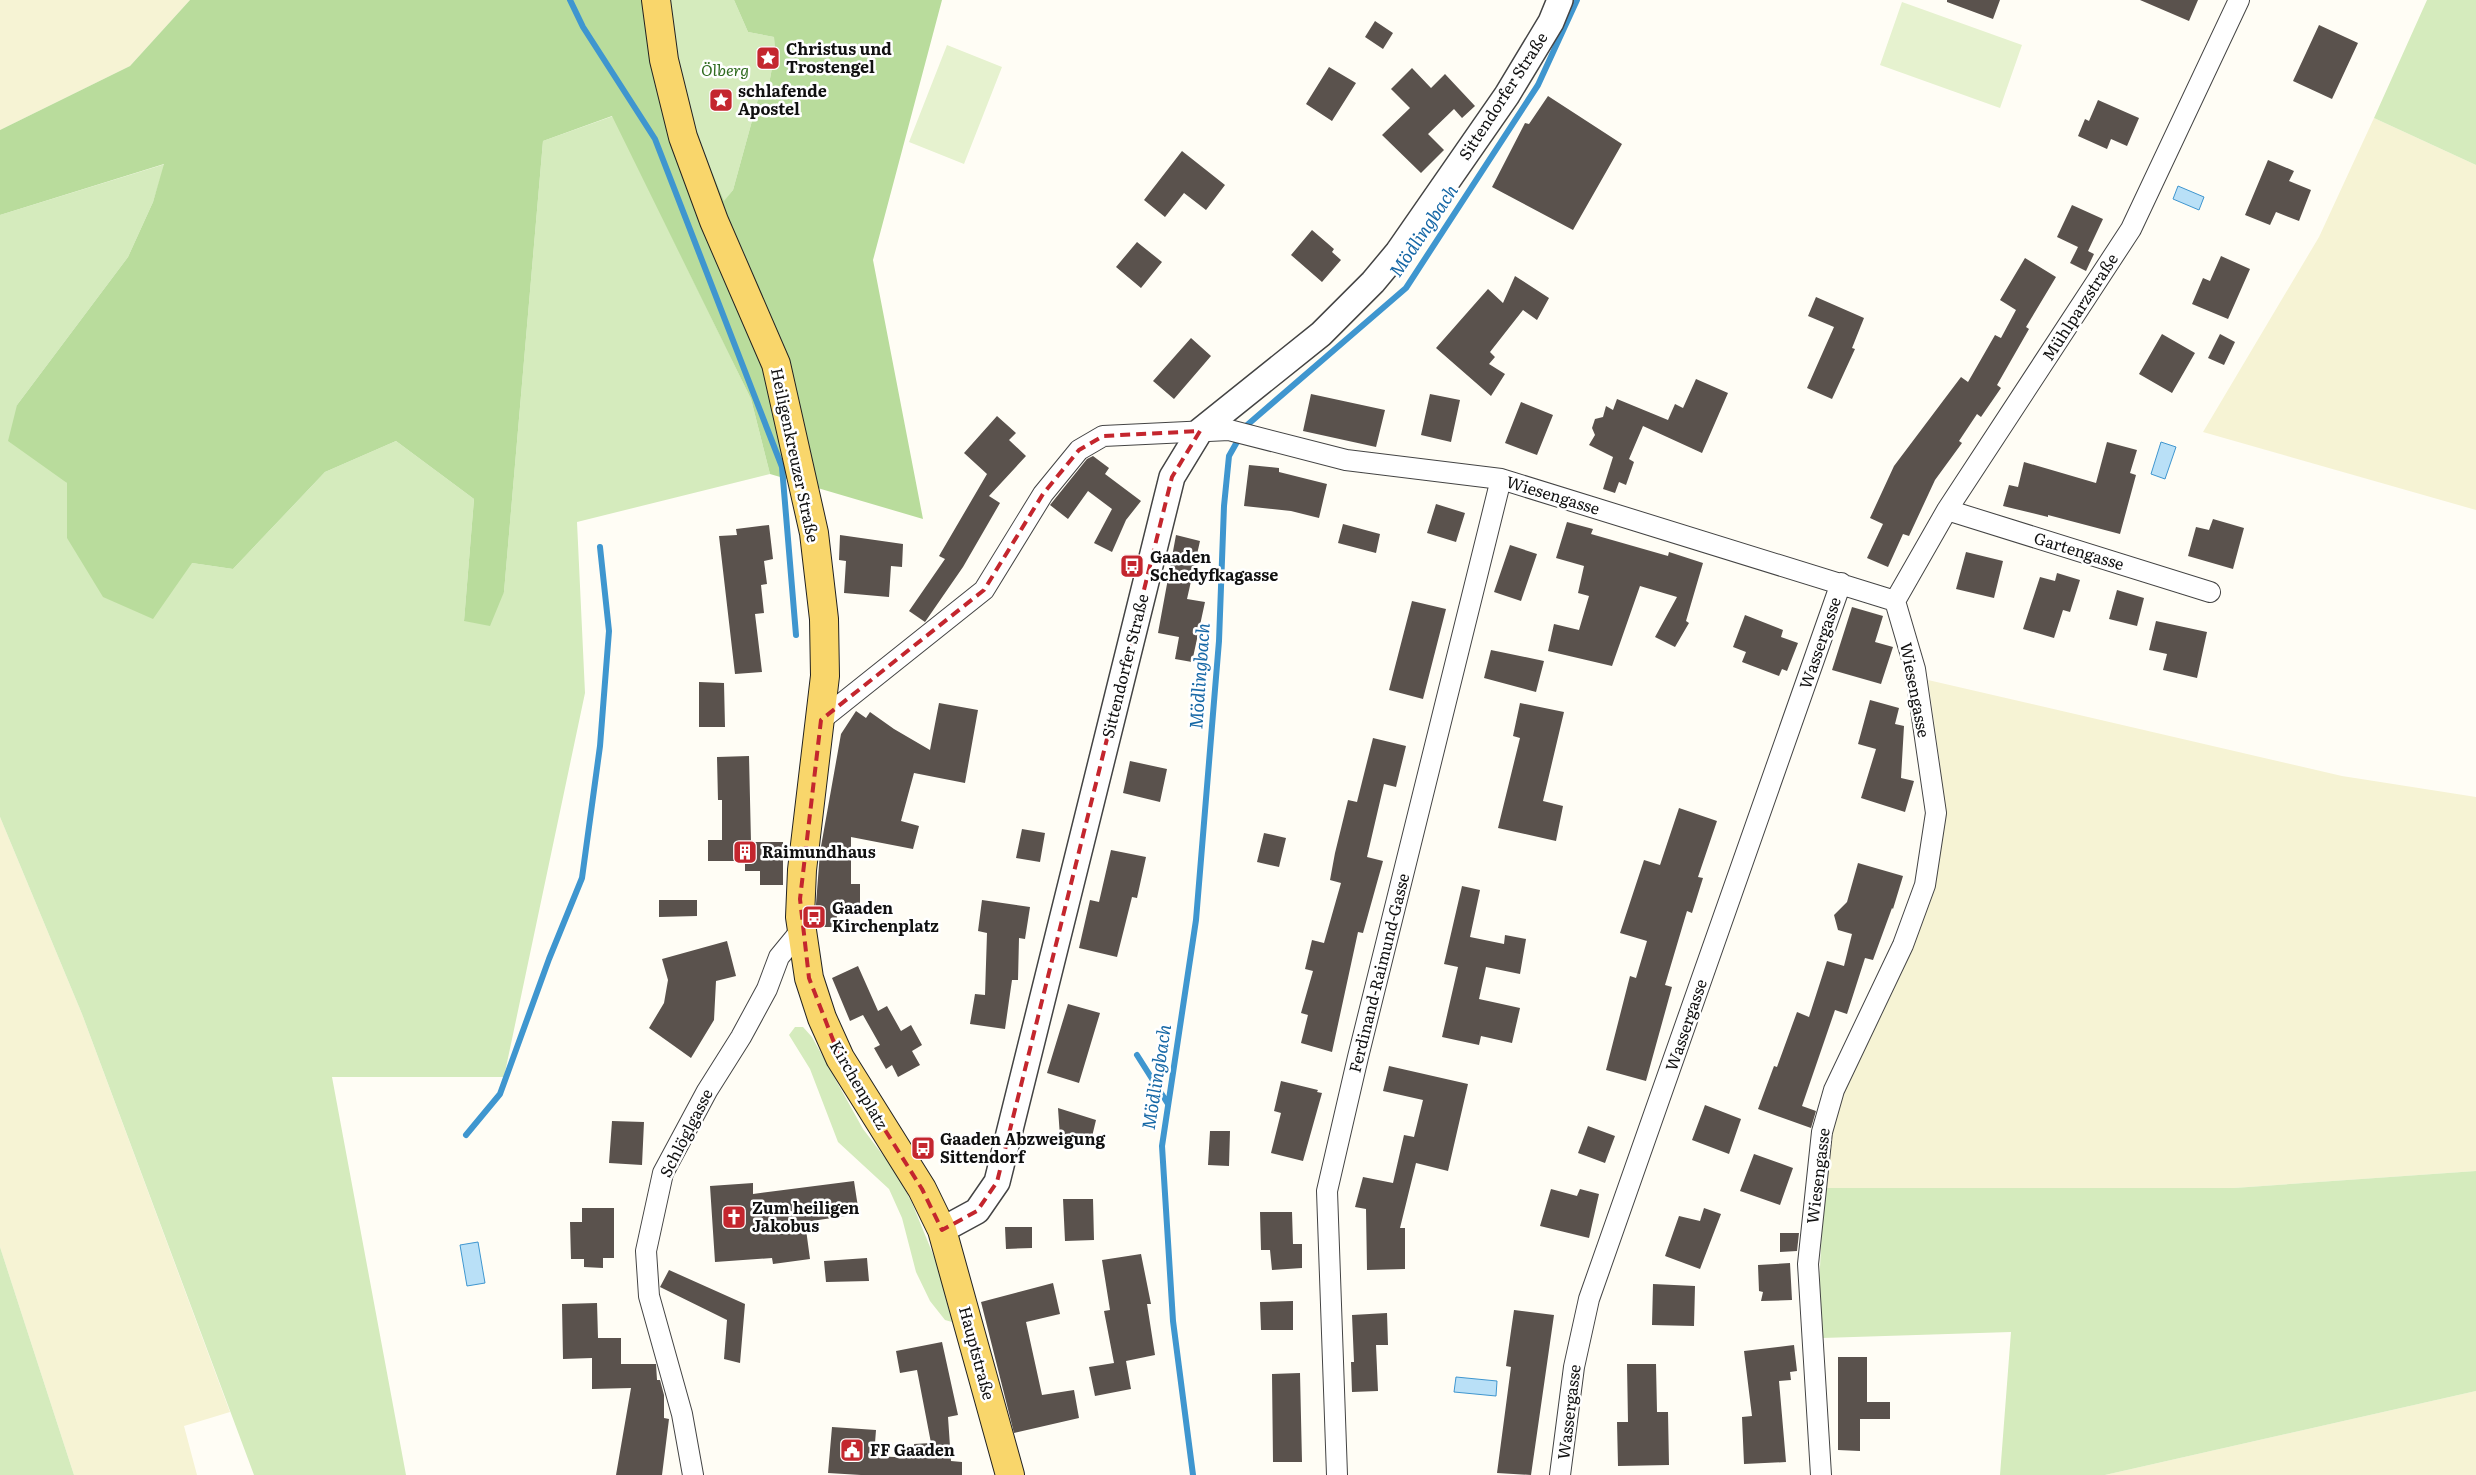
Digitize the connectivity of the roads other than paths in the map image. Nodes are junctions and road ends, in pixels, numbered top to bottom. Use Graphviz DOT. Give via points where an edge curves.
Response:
graph roads {
  1 [pos="656,0"];
  2 [pos="1560,0"];
  3 [pos="2240,0"];
  4 [pos="1200,431"];
  5 [pos="1502,479"];
  6 [pos="1947,510"];
  7 [pos="1841,583"];
  8 [pos="2210,592"];
  9 [pos="1896,601"];
  10 [pos="821,720"];
  11 [pos="802,930"];
  12 [pos="942,1230"];
  13 [pos="693,1475"];
  14 [pos="1010,1475"];
  15 [pos="1337,1475"];
  16 [pos="1560,1475"];
  17 [pos="1822,1475"];
  1 -- 10 [label="main road, Heiligenkreuzer Straße" via="664,60 683,137 714,222 776,364 796,447 814,533 824,619 825,676"];
  2 -- 4 [label="street, Sittendorfer Straße" via="1551,22 1507,95 1398,252 1321,334"];
  3 -- 6 [label="street, Mühlparzstraße" via="2131,229"];
  4 -- 5 [label="street, Wiesengasse" via="1229,430 1346,460"];
  4 -- 10 [label="street, Wiesengasse" via="1103,436 1079,450 1043,494 984,590"];
  4 -- 12 [label="street, Sittendorfer Straße" via="1172,476 997,1182 977,1211"];
  5 -- 7 [label="street, Wiesengasse"];
  5 -- 15 [label="street, Ferdinand-Raimund-Gasse" via="1327,1191"];
  6 -- 8 [label="street, Gartengasse"];
  6 -- 9 [label="street, Mühlparzstraße"];
  7 -- 9 [label="street, Wiesengasse"];
  7 -- 16 [label="street, Wassergasse" via="1589,1299 1574,1367"];
  9 -- 17 [label="street, Wiesengasse" via="1915,669 1936,813 1925,885 1903,945 1834,1090 1822,1132 1808,1264"];
  10 -- 11 [label="main road, Heiligenkreuzer Straße" via="802,870"];
  11 -- 12 [label="main road, Kirchenplatz" via="809,978 840,1058 922,1189"];
  11 -- 13 [label="street, Schlöglgasse" via="779,957 767,989 663,1173 646,1251 649,1296 682,1414"];
  12 -- 14 [label="main road, Hauptstraße"];
}
